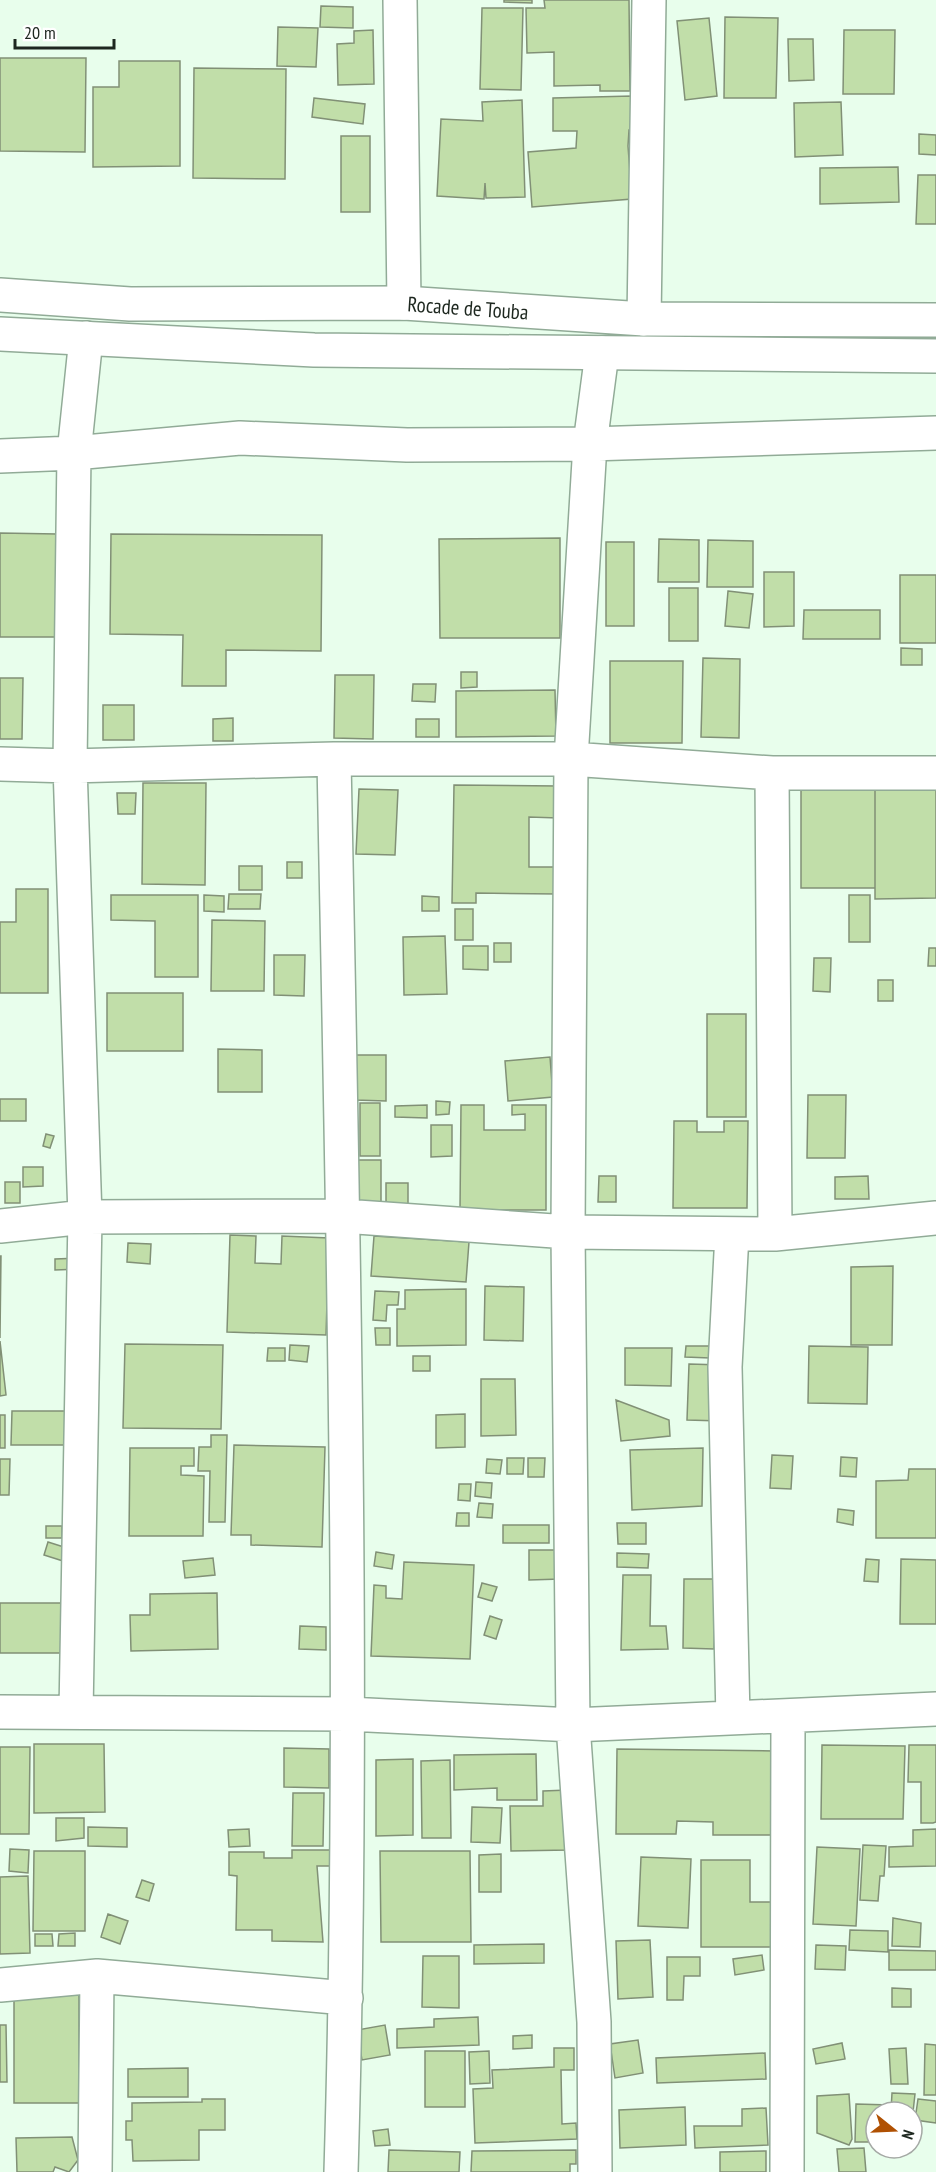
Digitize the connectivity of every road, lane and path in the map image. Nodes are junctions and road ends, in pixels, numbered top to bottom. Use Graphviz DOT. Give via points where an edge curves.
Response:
graph roads {
  1 [pos="400,0"];
  2 [pos="649,0"];
  3 [pos="0,295"];
  4 [pos="404,303"];
  5 [pos="644,319"];
  6 [pos="936,320"];
  7 [pos="0,334"];
  8 [pos="86,338"];
  9 [pos="602,353"];
  10 [pos="936,356"];
  11 [pos="936,433"];
  12 [pos="590,444"];
  13 [pos="74,453"];
  14 [pos="0,456"];
  15 [pos="334,759"];
  16 [pos="571,759"];
  17 [pos="0,764"];
  18 [pos="70,766"];
  19 [pos="772,772"];
  20 [pos="936,773"];
  21 [pos="343,1216"];
  22 [pos="85,1217"];
  23 [pos="936,1218"];
  24 [pos="0,1226"];
  25 [pos="568,1232"];
  26 [pos="732,1234"];
  27 [pos="775,1234"];
  28 [pos="936,1709"];
  29 [pos="0,1712"];
  30 [pos="76,1712"];
  31 [pos="348,1714"];
  32 [pos="788,1716"];
  33 [pos="733,1718"];
  34 [pos="573,1725"];
  35 [pos="97,1976"];
  36 [pos="0,1985"];
  37 [pos="346,1998"];
  38 [pos="95,2172"];
  39 [pos="341,2172"];
  40 [pos="595,2172"];
  41 [pos="787,2172"];
  1 -- 4 [label="street"];
  2 -- 5 [label="street"];
  3 -- 4 [label="street, Rocade de Touba" via="130,304"];
  4 -- 5 [label="street, Rocade de Touba"];
  5 -- 6 [label="street, Rocade de Touba"];
  7 -- 8 [label="street, Rocade de Touba"];
  8 -- 9 [label="street, Rocade de Touba" via="314,350"];
  8 -- 13 [label="street"];
  9 -- 10 [label="street, Rocade de Touba"];
  9 -- 12 [label="street"];
  11 -- 12 [label="street"];
  12 -- 13 [label="street" via="407,445 240,438"];
  12 -- 16 [label="street"];
  13 -- 14 [label="street"];
  13 -- 18 [label="street"];
  15 -- 16 [label="street"];
  15 -- 18 [label="street"];
  15 -- 21 [label="street"];
  16 -- 19 [label="street"];
  16 -- 25 [label="street"];
  17 -- 18 [label="street"];
  18 -- 22 [label="street"];
  19 -- 20 [label="street"];
  19 -- 27 [label="street"];
  21 -- 22 [label="street"];
  21 -- 25 [label="street"];
  21 -- 31 [label="street"];
  22 -- 24 [label="street"];
  22 -- 30 [label="street"];
  23 -- 27 [label="street"];
  25 -- 26 [label="street"];
  25 -- 34 [label="street"];
  26 -- 27 [label="street"];
  26 -- 33 [label="street" via="725,1367"];
  28 -- 32 [label="street"];
  29 -- 30 [label="street"];
  30 -- 31 [label="street"];
  31 -- 34 [label="street"];
  31 -- 37 [label="street"];
  32 -- 33 [label="street"];
  32 -- 41 [label="street"];
  33 -- 34 [label="street"];
  34 -- 40 [label="street" via="594,2022"];
  35 -- 36 [label="street"];
  35 -- 37 [label="street"];
  35 -- 38 [label="street"];
  37 -- 39 [label="street"];
}
